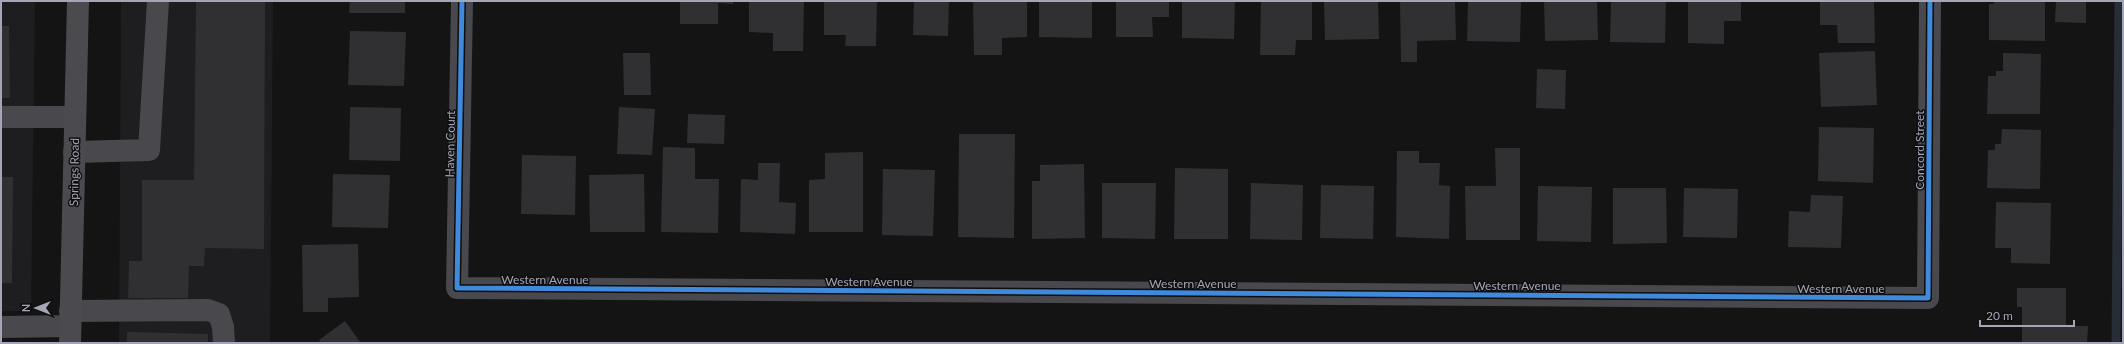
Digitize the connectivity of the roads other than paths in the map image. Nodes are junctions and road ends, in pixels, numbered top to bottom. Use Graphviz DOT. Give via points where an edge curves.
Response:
graph roads {
  1 [pos="78,1"];
  2 [pos="158,1"];
  3 [pos="462,1"];
  4 [pos="1930,1"];
  5 [pos="1,117"];
  6 [pos="76,117"];
  7 [pos="74,152"];
  8 [pos="457,288"];
  9 [pos="1928,298"];
  10 [pos="1,327"];
  11 [pos="70,327"];
  12 [pos="224,343"];
  1 -- 6 [label="main road, Springs Road"];
  2 -- 7 [label="street" via="149,150"];
  3 -- 8 [label="street, Haven Court"];
  4 -- 9 [label="street, Concord Street"];
  5 -- 6 [label="street"];
  6 -- 7 [label="main road, Springs Road"];
  7 -- 11 [label="main road, Springs Road"];
  8 -- 9 [label="street, Western Avenue"];
  10 -- 11 [label="street"];
  11 -- 12 [label="street" via="208,310 219,314"];
}
